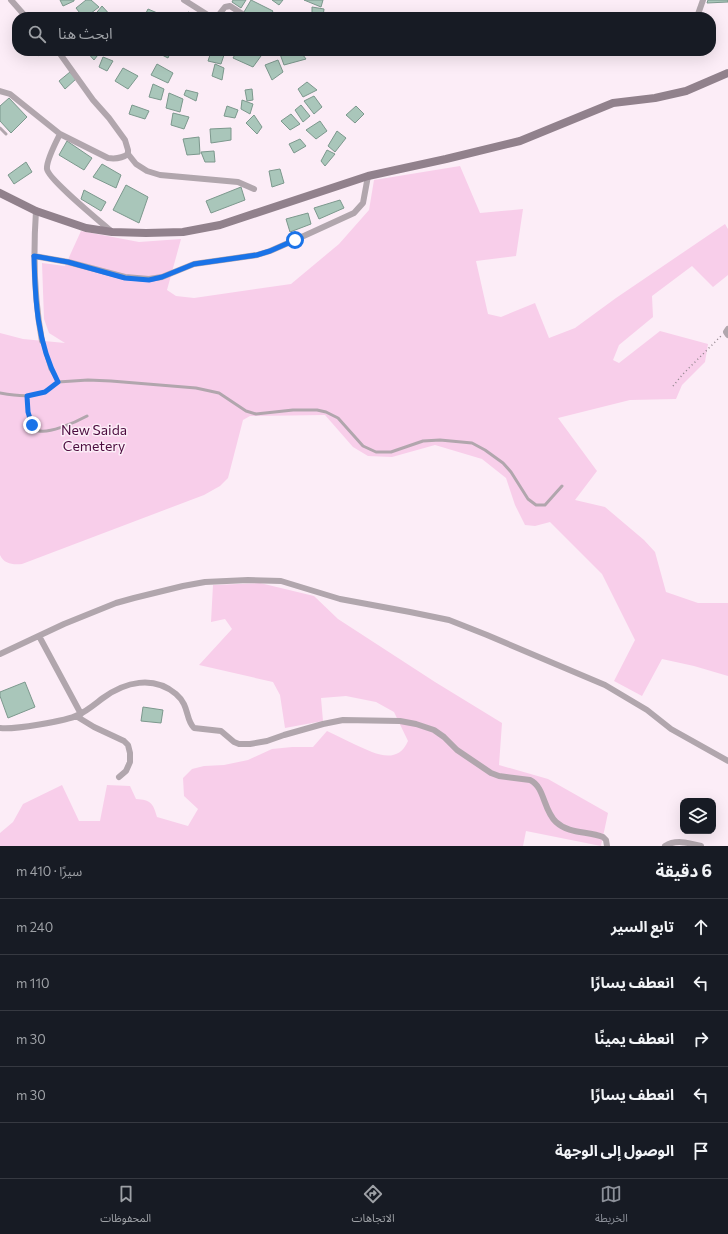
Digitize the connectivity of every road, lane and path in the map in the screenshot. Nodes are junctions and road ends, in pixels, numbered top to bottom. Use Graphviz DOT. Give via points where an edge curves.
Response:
graph roads {
  1 [pos="11,0"];
  2 [pos="184,0"];
  3 [pos="704,0"];
  4 [pos="22,12"];
  5 [pos="203,12"];
  6 [pos="221,12"];
  7 [pos="239,12"];
  8 [pos="699,12"];
  9 [pos="62,56"];
  10 [pos="728,73"];
  11 [pos="0,91"];
  12 [pos="0,128"];
  13 [pos="6,134"];
  14 [pos="60,134"];
  15 [pos="128,154"];
  16 [pos="368,176"];
  17 [pos="254,188"];
  18 [pos="0,193"];
  19 [pos="36,211"];
  20 [pos="112,232"];
  21 [pos="34,256"];
  22 [pos="727,332"];
  23 [pos="42,341"];
  24 [pos="58,382"];
  25 [pos="673,386"];
  26 [pos="0,393"];
  27 [pos="27,396"];
  28 [pos="88,416"];
  29 [pos="562,486"];
  30 [pos="39,636"];
  31 [pos="0,654"];
  32 [pos="78,715"];
  33 [pos="0,728"];
  34 [pos="728,761"];
  35 [pos="119,777"];
  36 [pos="607,846"];
  37 [pos="665,846"];
  38 [pos="701,846"];
  1 -- 4 [label="street"];
  2 -- 5 [label="street"];
  3 -- 8 [label="street"];
  6 -- 7 [label="street" via="230,6"];
  9 -- 15 [label="street" via="125,140"];
  10 -- 16 [label="street" via="686,91 613,103 520,141"];
  11 -- 14 [label="street" via="10,94"];
  12 -- 13 [label="lane"];
  14 -- 15 [label="street" via="108,158 115,159"];
  14 -- 20 [label="street" via="47,167 48,174"];
  15 -- 17 [label="street" via="136,164 160,175 238,182"];
  16 -- 20 [label="street" via="220,225 183,232"];
  16 -- 21 [label="street" via="363,203 354,213 257,255 194,264 149,280 125,278 68,262"];
  18 -- 19 [label="street"];
  19 -- 20 [label="street" via="86,228"];
  19 -- 21 [label="street"];
  21 -- 23 [label="street" via="36,307"];
  22 -- 25 [label="path"];
  23 -- 24 [label="lane" via="50,369"];
  24 -- 27 [label="lane" via="45,392"];
  24 -- 29 [label="lane" via="88,380 196,388 219,392 246,411 256,414 317,410 338,418 363,446 376,452 391,452 423,442 440,440 472,443 503,463 528,499 536,505 541,506 549,502"];
  26 -- 27 [label="lane"];
  27 -- 28 [label="lane" via="32,425 40,432"];
  30 -- 31 [label="street"];
  30 -- 32 [label="street"];
  30 -- 34 [label="street" via="116,603 183,586 235,580 281,581 340,599 448,620 487,635 605,685 647,710 671,729"];
  32 -- 33 [label="street" via="18,728"];
  32 -- 35 [label="street" via="94,727 128,745 130,762 126,771"];
  32 -- 36 [label="street" via="114,691 146,681 168,688 180,697 194,728 221,732 239,744 267,741 343,720 386,720 416,724 439,733 457,750 491,773 534,782 555,822 566,828 603,837"];
  37 -- 38 [label="street" via="676,842"];
}
